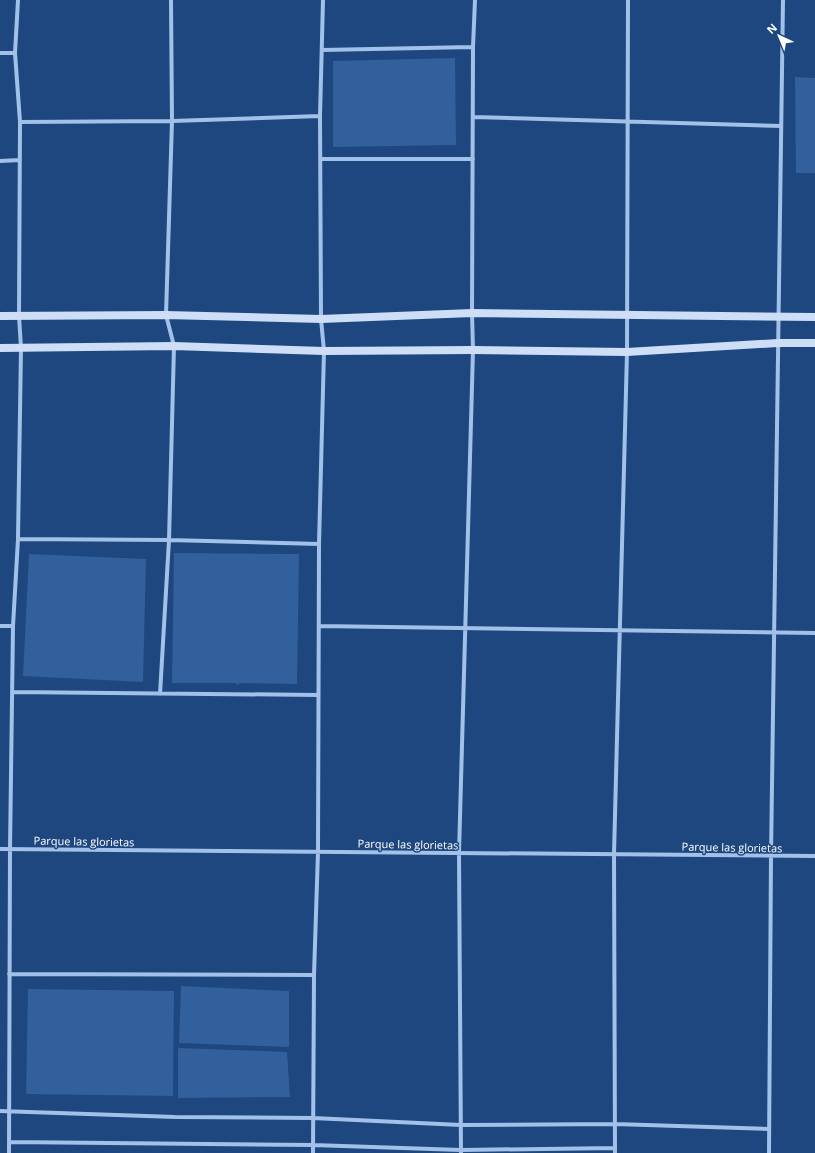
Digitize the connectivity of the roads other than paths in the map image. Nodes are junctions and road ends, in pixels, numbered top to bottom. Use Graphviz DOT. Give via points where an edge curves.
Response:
graph roads {
  1 [pos="18,0"];
  2 [pos="171,0"];
  3 [pos="323,0"];
  4 [pos="475,0"];
  5 [pos="628,0"];
  6 [pos="783,0"];
  7 [pos="473,47"];
  8 [pos="322,50"];
  9 [pos="0,53"];
  10 [pos="15,53"];
  11 [pos="320,116"];
  12 [pos="473,117"];
  13 [pos="172,120"];
  14 [pos="20,122"];
  15 [pos="628,122"];
  16 [pos="781,126"];
  17 [pos="320,159"];
  18 [pos="473,159"];
  19 [pos="20,160"];
  20 [pos="0,161"];
  21 [pos="472,313"];
  22 [pos="166,315"];
  23 [pos="627,315"];
  24 [pos="0,316"];
  25 [pos="19,316"];
  26 [pos="778,317"];
  27 [pos="815,317"];
  28 [pos="321,319"];
  29 [pos="778,343"];
  30 [pos="815,344"];
  31 [pos="174,346"];
  32 [pos="0,348"];
  33 [pos="21,348"];
  34 [pos="473,350"];
  35 [pos="324,351"];
  36 [pos="627,352"];
  37 [pos="18,539"];
  38 [pos="169,540"];
  39 [pos="319,544"];
  40 [pos="0,626"];
  41 [pos="13,626"];
  42 [pos="319,626"];
  43 [pos="465,629"];
  44 [pos="619,630"];
  45 [pos="774,633"];
  46 [pos="815,634"];
  47 [pos="12,692"];
  48 [pos="160,694"];
  49 [pos="318,695"];
  50 [pos="0,849"];
  51 [pos="10,849"];
  52 [pos="318,852"];
  53 [pos="460,853"];
  54 [pos="614,854"];
  55 [pos="771,856"];
  56 [pos="815,856"];
  57 [pos="9,974"];
  58 [pos="314,975"];
  59 [pos="0,1111"];
  60 [pos="10,1111"];
  61 [pos="313,1118"];
  62 [pos="615,1124"];
  63 [pos="461,1125"];
  64 [pos="769,1129"];
  65 [pos="10,1142"];
  66 [pos="313,1145"];
  67 [pos="615,1151"];
  68 [pos="461,1152"];
  69 [pos="9,1153"];
  70 [pos="313,1153"];
  71 [pos="769,1153"];
  1 -- 10 [label="street"];
  2 -- 13 [label="street"];
  3 -- 8 [label="street"];
  4 -- 7 [label="street"];
  5 -- 15 [label="street"];
  6 -- 16 [label="street"];
  7 -- 8 [label="street"];
  7 -- 12 [label="street"];
  8 -- 11 [label="street"];
  9 -- 10 [label="street"];
  10 -- 14 [label="street"];
  11 -- 13 [label="street"];
  11 -- 17 [label="street"];
  12 -- 15 [label="street"];
  12 -- 18 [label="street"];
  13 -- 14 [label="street"];
  13 -- 22 [label="street"];
  14 -- 19 [label="street"];
  15 -- 16 [label="street"];
  15 -- 23 [label="street"];
  16 -- 26 [label="street"];
  17 -- 18 [label="street"];
  17 -- 28 [label="street"];
  18 -- 21 [label="street"];
  19 -- 20 [label="street"];
  19 -- 25 [label="street"];
  21 -- 23 [label="street"];
  21 -- 28 [label="street"];
  21 -- 34 [label="street"];
  22 -- 25 [label="street"];
  22 -- 28 [label="street"];
  22 -- 31 [label="street"];
  23 -- 26 [label="street"];
  23 -- 36 [label="street"];
  24 -- 25 [label="street"];
  25 -- 33 [label="street"];
  26 -- 27 [label="street"];
  26 -- 29 [label="street"];
  28 -- 35 [label="street"];
  29 -- 30 [label="street"];
  29 -- 36 [label="street"];
  29 -- 45 [label="street"];
  31 -- 33 [label="street"];
  31 -- 35 [label="street"];
  31 -- 38 [label="street"];
  32 -- 33 [label="street"];
  33 -- 37 [label="street"];
  34 -- 35 [label="street"];
  34 -- 36 [label="street"];
  34 -- 43 [label="street"];
  35 -- 39 [label="street"];
  36 -- 44 [label="street"];
  37 -- 38 [label="street"];
  37 -- 41 [label="street"];
  38 -- 39 [label="street"];
  38 -- 48 [label="street"];
  39 -- 42 [label="street"];
  40 -- 41 [label="street"];
  41 -- 47 [label="street"];
  42 -- 43 [label="street"];
  42 -- 49 [label="street"];
  43 -- 44 [label="street"];
  43 -- 53 [label="street"];
  44 -- 45 [label="street"];
  44 -- 54 [label="street"];
  45 -- 46 [label="street"];
  45 -- 55 [label="street"];
  47 -- 48 [label="street"];
  47 -- 51 [label="street"];
  48 -- 49 [label="street"];
  49 -- 52 [label="street"];
  50 -- 51 [label="street, Parque las glorietas"];
  51 -- 52 [label="street, Parque las glorietas"];
  51 -- 57 [label="street"];
  52 -- 53 [label="street, Parque las glorietas"];
  52 -- 58 [label="street"];
  53 -- 54 [label="street, Parque las glorietas"];
  53 -- 63 [label="street"];
  54 -- 55 [label="street, Parque las glorietas"];
  54 -- 62 [label="street"];
  55 -- 56 [label="street, Parque las glorietas"];
  55 -- 64 [label="street"];
  57 -- 58 [label="street"];
  57 -- 60 [label="street"];
  58 -- 61 [label="street"];
  59 -- 60 [label="street"];
  60 -- 61 [label="street" via="175,1117"];
  60 -- 65 [label="street"];
  61 -- 63 [label="street"];
  61 -- 66 [label="street"];
  62 -- 63 [label="street"];
  62 -- 64 [label="street"];
  62 -- 67 [label="street"];
  63 -- 68 [label="street"];
  64 -- 71 [label="street"];
  65 -- 66 [label="street"];
  65 -- 69 [label="street"];
  66 -- 68 [label="street"];
  66 -- 70 [label="street"];
  67 -- 68 [label="street"];
}
